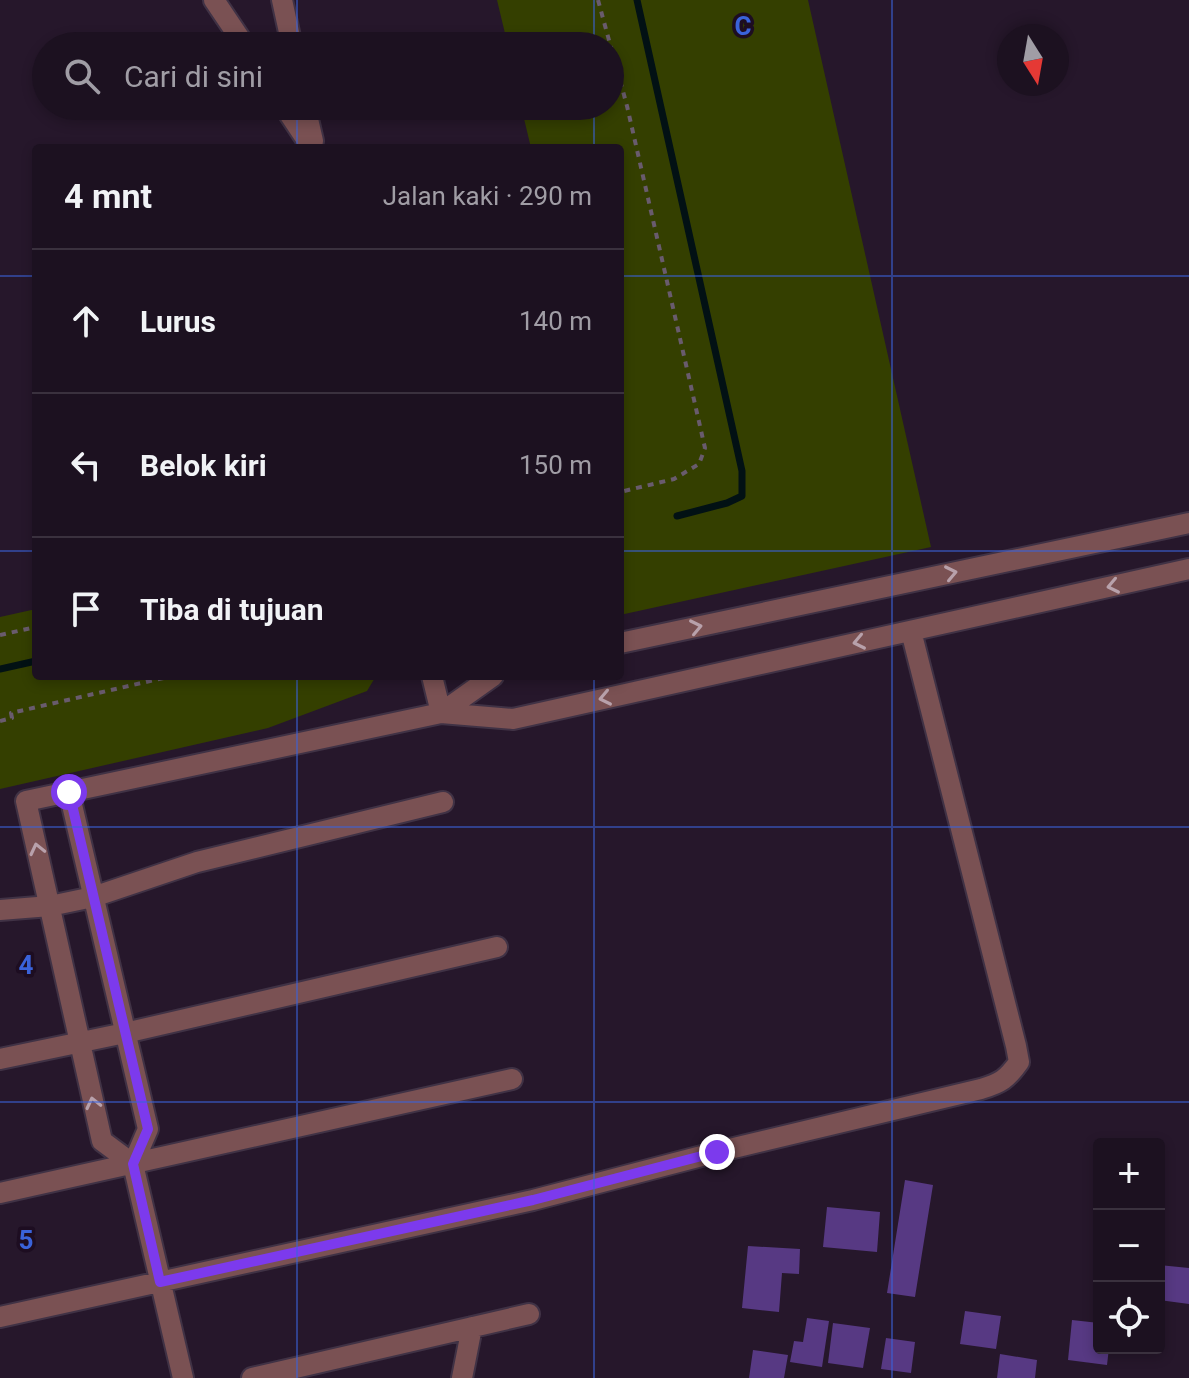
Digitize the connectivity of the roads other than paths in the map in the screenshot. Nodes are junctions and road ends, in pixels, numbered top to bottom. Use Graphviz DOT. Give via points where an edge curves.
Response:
graph roads {
  1 [pos="214,0"];
  2 [pos="282,0"];
  3 [pos="236,32"];
  4 [pos="289,32"];
  5 [pos="294,120"];
  6 [pos="308,120"];
  7 [pos="310,144"];
  8 [pos="312,144"];
  9 [pos="1189,523"];
  10 [pos="1189,569"];
  11 [pos="911,631"];
  12 [pos="624,642"];
  13 [pos="433,680"];
  14 [pos="487,680"];
  15 [pos="441,713"];
  16 [pos="69,792"];
  17 [pos="443,802"];
  18 [pos="93,897"];
  19 [pos="50,906"];
  20 [pos="0,910"];
  21 [pos="497,947"];
  22 [pos="125,1033"];
  23 [pos="80,1042"];
  24 [pos="0,1059"];
  25 [pos="512,1079"];
  26 [pos="133,1164"];
  27 [pos="0,1193"];
  28 [pos="160,1282"];
  29 [pos="529,1314"];
  30 [pos="0,1317"];
  31 [pos="472,1327"];
  32 [pos="183,1378"];
  33 [pos="252,1378"];
  34 [pos="462,1378"];
  1 -- 3 [label="street"];
  2 -- 4 [label="street"];
  5 -- 7 [label="street"];
  6 -- 8 [label="street"];
  12 -- 9 [label="street, one-way"];
  10 -- 11 [label="street, one-way"];
  11 -- 15 [label="street, one-way" via="513,719"];
  11 -- 28 [label="street" via="1016,1046 1019,1062 1007,1078 981,1089 533,1200"];
  13 -- 15 [label="street"];
  14 -- 15 [label="street"];
  15 -- 16 [label="street"];
  16 -- 18 [label="street"];
  19 -- 16 [label="street, one-way" via="26,801"];
  17 -- 18 [label="street" via="197,862"];
  18 -- 19 [label="street"];
  18 -- 22 [label="street"];
  19 -- 20 [label="street"];
  19 -- 23 [label="street"];
  21 -- 22 [label="street"];
  22 -- 23 [label="street"];
  22 -- 26 [label="street" via="148,1129"];
  23 -- 24 [label="street"];
  26 -- 23 [label="street, one-way" via="102,1141"];
  25 -- 26 [label="street"];
  26 -- 27 [label="street"];
  26 -- 28 [label="street"];
  28 -- 30 [label="street"];
  28 -- 32 [label="street"];
  29 -- 31 [label="street"];
  31 -- 33 [label="street"];
  31 -- 34 [label="street"];
}
